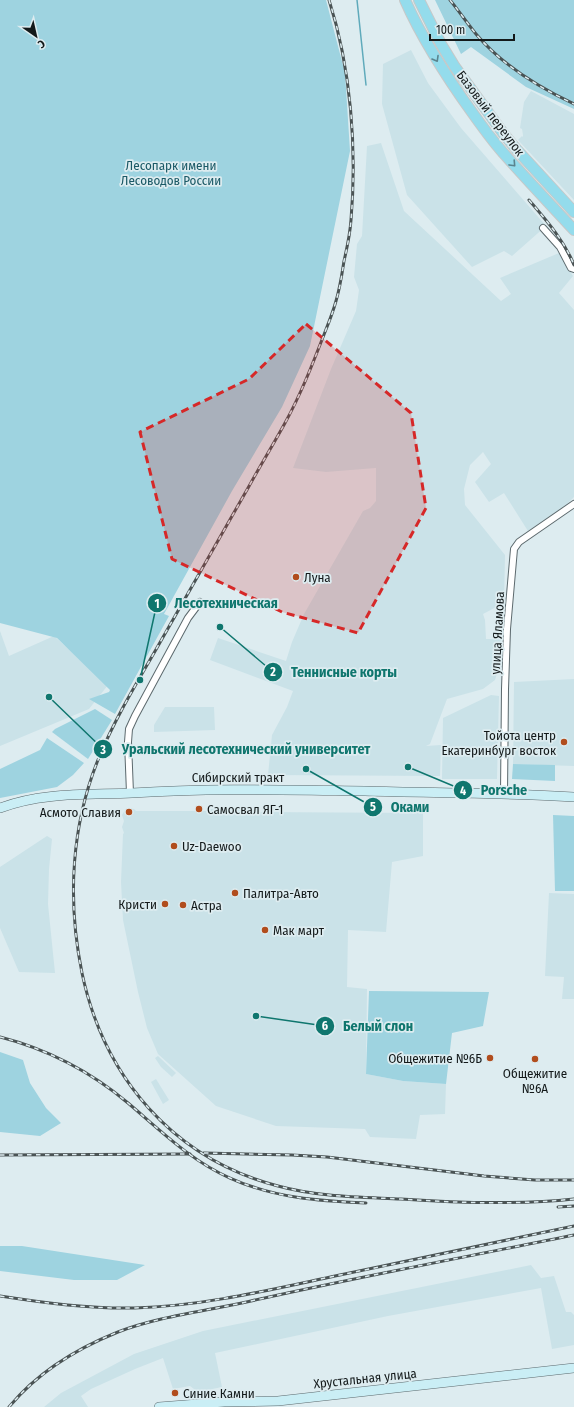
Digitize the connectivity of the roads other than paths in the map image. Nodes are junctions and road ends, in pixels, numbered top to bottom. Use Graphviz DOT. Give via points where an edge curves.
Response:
graph roads {
  1 [pos="405,0"];
  2 [pos="419,0"];
  3 [pos="574,212"];
  4 [pos="543,228"];
  5 [pos="574,230"];
  6 [pos="574,269"];
  7 [pos="574,504"];
  8 [pos="200,602"];
  9 [pos="130,793"];
  10 [pos="504,794"];
  11 [pos="574,797"];
  12 [pos="0,808"];
  13 [pos="574,1368"];
  14 [pos="158,1407"];
  1 -- 5 [label="main road, Базовый переулок, one-way" via="440,66 485,130 505,156"];
  2 -- 3 [label="main road, Базовый переулок" via="455,67 503,133"];
  4 -- 6 [label="street" via="560,247"];
  7 -- 10 [label="street, улица Яламова" via="519,542 514,549 507,629"];
  8 -- 9 [label="street" via="188,618 129,730"];
  9 -- 10 [label="main road, Сибирский тракт" via="251,789"];
  9 -- 12 [label="main road, Сибирский тракт" via="44,797"];
  10 -- 11 [label="main road, Сибирский тракт"];
  13 -- 14 [label="main road, Хрустальная улица" via="278,1401"];
}
